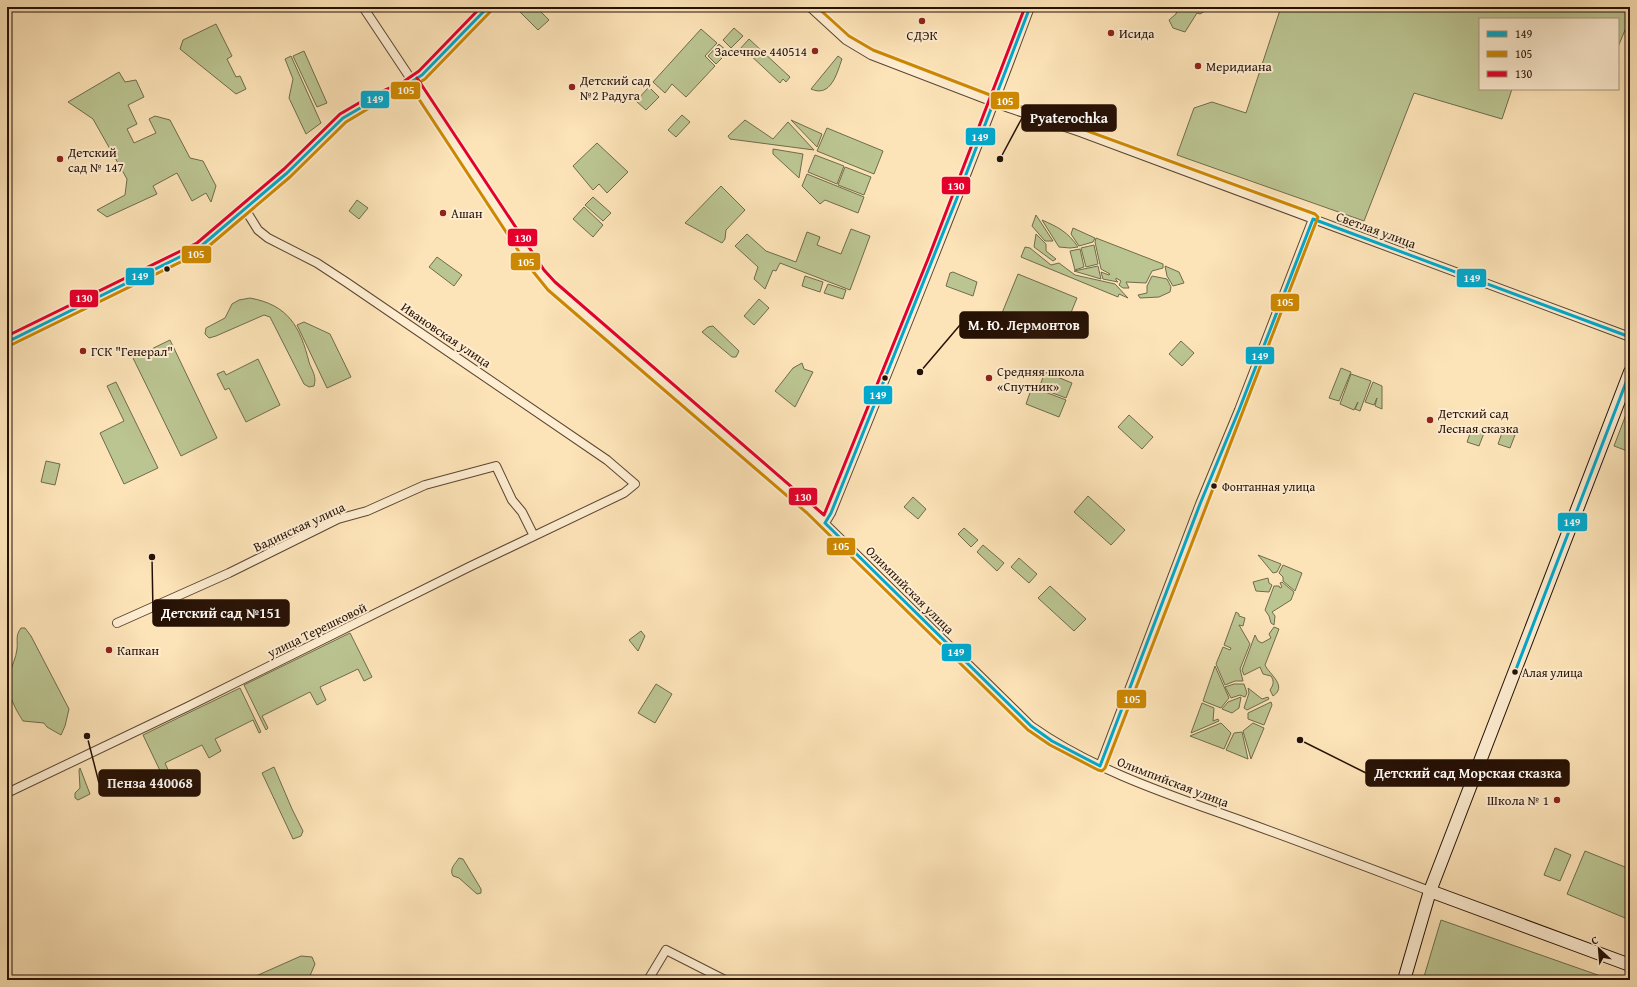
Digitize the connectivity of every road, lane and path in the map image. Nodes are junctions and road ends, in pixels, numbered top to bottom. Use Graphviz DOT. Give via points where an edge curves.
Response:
graph roads {
  1 [pos="363,7"];
  2 [pos="488,7"];
  3 [pos="810,7"];
  4 [pos="1030,7"];
  5 [pos="412,81"];
  6 [pos="995,102"];
  7 [pos="244,209"];
  8 [pos="1313,219"];
  9 [pos="1630,337"];
  10 [pos="7,342"];
  11 [pos="1630,372"];
  12 [pos="635,484"];
  13 [pos="825,523"];
  14 [pos="534,536"];
  15 [pos="117,622"];
  16 [pos="1100,766"];
  17 [pos="7,793"];
  18 [pos="1430,891"];
  19 [pos="1630,965"];
  20 [pos="648,980"];
  21 [pos="725,980"];
  22 [pos="1404,980"];
  1 -- 5 [label="street, Олимпийская улица"];
  2 -- 5 [label="main road" via="427,70"];
  3 -- 6 [label="street, Светлая улица" via="846,40 871,55"];
  4 -- 6 [label="street"];
  5 -- 7 [label="main road" via="343,118 287,173"];
  5 -- 13 [label="street, Олимпийская улица" via="540,273"];
  6 -- 8 [label="street, Светлая улица"];
  6 -- 13 [label="street" via="855,455"];
  7 -- 10 [label="main road" via="192,251"];
  7 -- 12 [label="street, Ивановская улица" via="258,230 268,238 317,263 346,282 607,460"];
  8 -- 9 [label="street, Светлая улица"];
  8 -- 16 [label="street"];
  11 -- 18 [label="main road"];
  12 -- 14 [label="street, улица Терешковой" via="624,493"];
  13 -- 16 [label="street, Олимпийская улица" via="1031,726 1052,741"];
  14 -- 15 [label="street, Вадинская улица" via="522,512 512,500 496,466 425,485 367,511 338,519 228,573"];
  14 -- 17 [label="street, улица Терешковой"];
  16 -- 18 [label="street, Олимпийская улица" via="1147,787"];
  18 -- 19 [label="main road"];
  18 -- 22 [label="main road"];
  20 -- 21 [label="street" via="666,950"];
}
